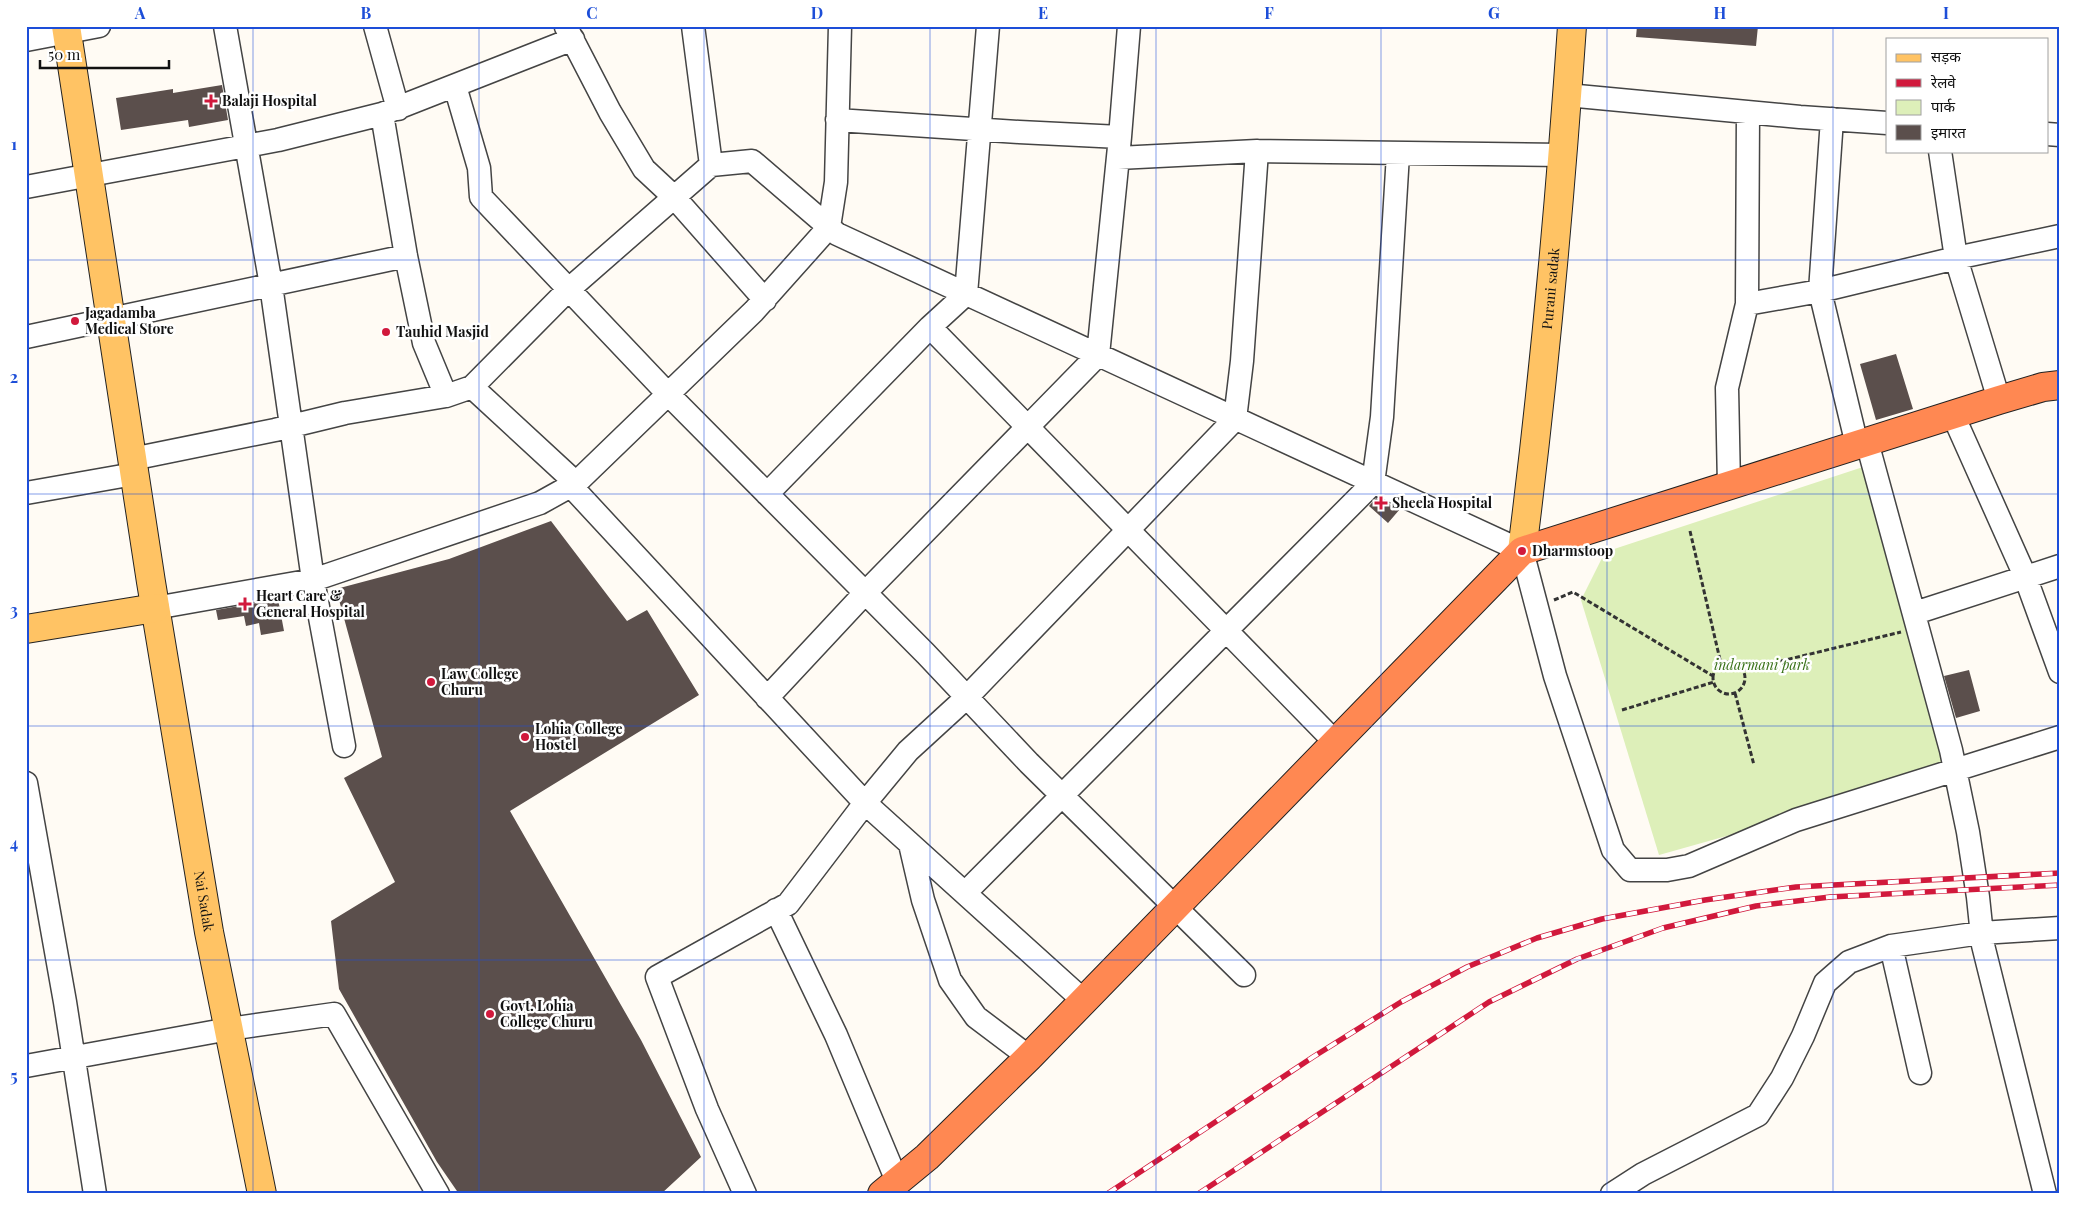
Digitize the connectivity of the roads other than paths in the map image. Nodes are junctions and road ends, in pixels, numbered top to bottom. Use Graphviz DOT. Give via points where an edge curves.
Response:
graph roads {
  1 [pos="99,26"];
  2 [pos="225,26"];
  3 [pos="376,26"];
  4 [pos="693,26"];
  5 [pos="840,26"];
  6 [pos="988,26"];
  7 [pos="1128,26"];
  8 [pos="1572,26"];
  9 [pos="66,29"];
  10 [pos="569,33"];
  11 [pos="26,40"];
  12 [pos="455,86"];
  13 [pos="1568,95"];
  14 [pos="390,112"];
  15 [pos="1748,112"];
  16 [pos="1832,119"];
  17 [pos="837,120"];
  18 [pos="1886,123"];
  19 [pos="981,130"];
  20 [pos="245,147"];
  21 [pos="1119,148"];
  22 [pos="1257,151"];
  23 [pos="1940,152"];
  24 [pos="1398,154"];
  25 [pos="1563,155"];
  26 [pos="711,165"];
  27 [pos="89,176"];
  28 [pos="26,187"];
  29 [pos="674,197"];
  30 [pos="829,227"];
  31 [pos="2060,236"];
  32 [pos="406,256"];
  33 [pos="1956,258"];
  34 [pos="271,285"];
  35 [pos="568,290"];
  36 [pos="1820,291"];
  37 [pos="966,294"];
  38 [pos="765,300"];
  39 [pos="1746,304"];
  40 [pos="110,319"];
  41 [pos="930,327"];
  42 [pos="26,336"];
  43 [pos="1098,355"];
  44 [pos="2060,385"];
  45 [pos="472,387"];
  46 [pos="668,394"];
  47 [pos="446,396"];
  48 [pos="1999,400"];
  49 [pos="1953,415"];
  50 [pos="1234,419"];
  51 [pos="292,425"];
  52 [pos="1027,426"];
  53 [pos="1862,443"];
  54 [pos="133,466"];
  55 [pos="1373,483"];
  56 [pos="574,485"];
  57 [pos="1729,486"];
  58 [pos="26,493"];
  59 [pos="767,494"];
  60 [pos="1128,530"];
  61 [pos="1522,551"];
  62 [pos="2060,566"];
  63 [pos="2024,576"];
  64 [pos="313,580"];
  65 [pos="865,593"];
  66 [pos="155,608"];
  67 [pos="1909,622"];
  68 [pos="26,629"];
  69 [pos="1226,631"];
  70 [pos="2060,672"];
  71 [pos="967,697"];
  72 [pos="767,698"];
  73 [pos="2060,737"];
  74 [pos="1335,742"];
  75 [pos="344,746"];
  76 [pos="1955,770"];
  77 [pos="26,783"];
  78 [pos="1062,794"];
  79 [pos="865,803"];
  80 [pos="910,844"];
  81 [pos="965,893"];
  82 [pos="1176,907"];
  83 [pos="776,910"];
  84 [pos="2060,928"];
  85 [pos="1981,933"];
  86 [pos="1891,946"];
  87 [pos="1244,975"];
  88 [pos="1084,1001"];
  89 [pos="229,1029"];
  90 [pos="74,1057"];
  91 [pos="1030,1058"];
  92 [pos="26,1066"];
  93 [pos="1920,1074"];
  94 [pos="890,1188"];
  95 [pos="95,1194"];
  96 [pos="262,1194"];
  97 [pos="438,1194"];
  98 [pos="745,1194"];
  99 [pos="1612,1194"];
  100 [pos="2045,1194"];
  1 -- 9 [label="street"];
  2 -- 20 [label="street"];
  3 -- 14 [label="street"];
  4 -- 26 [label="street"];
  5 -- 17 [label="street"];
  6 -- 19 [label="street"];
  7 -- 21 [label="street"];
  8 -- 13 [label="main road, Purani sadak"];
  9 -- 11 [label="street"];
  9 -- 27 [label="main road, Nai Sadak"];
  10 -- 12 [label="street"];
  10 -- 29 [label="street" via="644,169"];
  12 -- 14 [label="street"];
  12 -- 35 [label="street" via="479,168 480,197"];
  13 -- 15 [label="street"];
  13 -- 25 [label="main road, Purani sadak"];
  14 -- 20 [label="street"];
  14 -- 32 [label="street"];
  15 -- 16 [label="street"];
  15 -- 39 [label="street"];
  16 -- 18 [label="street"];
  16 -- 36 [label="street"];
  17 -- 19 [label="street"];
  17 -- 30 [label="street" via="836,182"];
  19 -- 21 [label="street"];
  19 -- 37 [label="street"];
  20 -- 27 [label="street"];
  20 -- 34 [label="street"];
  21 -- 22 [label="street"];
  21 -- 43 [label="street"];
  22 -- 24 [label="street"];
  22 -- 50 [label="street" via="1242,361"];
  23 -- 33 [label="street"];
  24 -- 25 [label="street"];
  24 -- 55 [label="street" via="1382,417"];
  25 -- 61 [label="main road, Purani sadak"];
  26 -- 29 [label="street"];
  26 -- 30 [label="street" via="752,161"];
  27 -- 28 [label="street"];
  27 -- 40 [label="main road, Nai Sadak"];
  29 -- 35 [label="street"];
  29 -- 38 [label="street"];
  30 -- 37 [label="street"];
  30 -- 38 [label="street"];
  31 -- 33 [label="street"];
  32 -- 34 [label="street"];
  32 -- 47 [label="street" via="424,343"];
  33 -- 36 [label="street"];
  33 -- 48 [label="street"];
  34 -- 40 [label="street"];
  34 -- 51 [label="street"];
  35 -- 45 [label="street"];
  35 -- 46 [label="street"];
  36 -- 39 [label="street"];
  36 -- 53 [label="street"];
  37 -- 41 [label="street"];
  37 -- 43 [label="street"];
  38 -- 46 [label="street"];
  39 -- 57 [label="street" via="1727,388"];
  40 -- 42 [label="street"];
  40 -- 54 [label="main road, Nai Sadak"];
  41 -- 52 [label="street"];
  41 -- 59 [label="street"];
  43 -- 50 [label="street"];
  43 -- 52 [label="street"];
  44 -- 48 [label="highway"];
  45 -- 47 [label="street"];
  45 -- 56 [label="street"];
  46 -- 56 [label="street"];
  46 -- 59 [label="street"];
  47 -- 51 [label="street"];
  48 -- 49 [label="highway"];
  49 -- 53 [label="highway"];
  49 -- 63 [label="street"];
  50 -- 55 [label="street"];
  50 -- 60 [label="street"];
  51 -- 54 [label="street"];
  51 -- 64 [label="street"];
  52 -- 60 [label="street"];
  52 -- 65 [label="street"];
  53 -- 57 [label="highway"];
  53 -- 67 [label="street"];
  54 -- 58 [label="street"];
  54 -- 66 [label="main road, Nai Sadak"];
  55 -- 61 [label="street"];
  55 -- 69 [label="street"];
  56 -- 64 [label="street" via="540,503"];
  56 -- 72 [label="street"];
  57 -- 61 [label="highway"];
  59 -- 65 [label="street"];
  60 -- 69 [label="street"];
  60 -- 71 [label="street"];
  61 -- 74 [label="highway"];
  61 -- 76 [label="street" via="1555,676 1613,850 1630,870 1667,870 1689,866 1796,820"];
  62 -- 63 [label="street"];
  63 -- 67 [label="street"];
  63 -- 70 [label="street"];
  64 -- 66 [label="street"];
  64 -- 75 [label="street"];
  65 -- 71 [label="street"];
  65 -- 72 [label="street"];
  66 -- 68 [label="main road"];
  66 -- 89 [label="main road, Nai Sadak" via="209,932"];
  67 -- 76 [label="street"];
  69 -- 74 [label="street"];
  69 -- 78 [label="street"];
  71 -- 78 [label="street"];
  71 -- 79 [label="street" via="908,751"];
  72 -- 79 [label="street"];
  73 -- 76 [label="street"];
  74 -- 82 [label="highway"];
  76 -- 85 [label="street" via="1968,832"];
  77 -- 90 [label="street"];
  78 -- 81 [label="street"];
  78 -- 82 [label="street"];
  79 -- 80 [label="street"];
  79 -- 83 [label="street" via="788,904"];
  80 -- 81 [label="street"];
  80 -- 91 [label="street" via="923,900 950,980 976,1017"];
  81 -- 88 [label="street"];
  82 -- 87 [label="street"];
  82 -- 88 [label="highway"];
  83 -- 94 [label="street" via="836,1035"];
  83 -- 98 [label="street" via="657,977 707,1109"];
  84 -- 85 [label="street"];
  85 -- 86 [label="street"];
  85 -- 100 [label="street"];
  86 -- 93 [label="street"];
  86 -- 99 [label="street" via="1849,962 1825,983 1782,1078 1758,1115 1643,1174"];
  88 -- 91 [label="highway"];
  89 -- 90 [label="street"];
  89 -- 96 [label="main road, Nai Sadak"];
  89 -- 97 [label="street" via="334,1014"];
  90 -- 92 [label="street"];
  90 -- 95 [label="street"];
  91 -- 94 [label="highway"];
}
